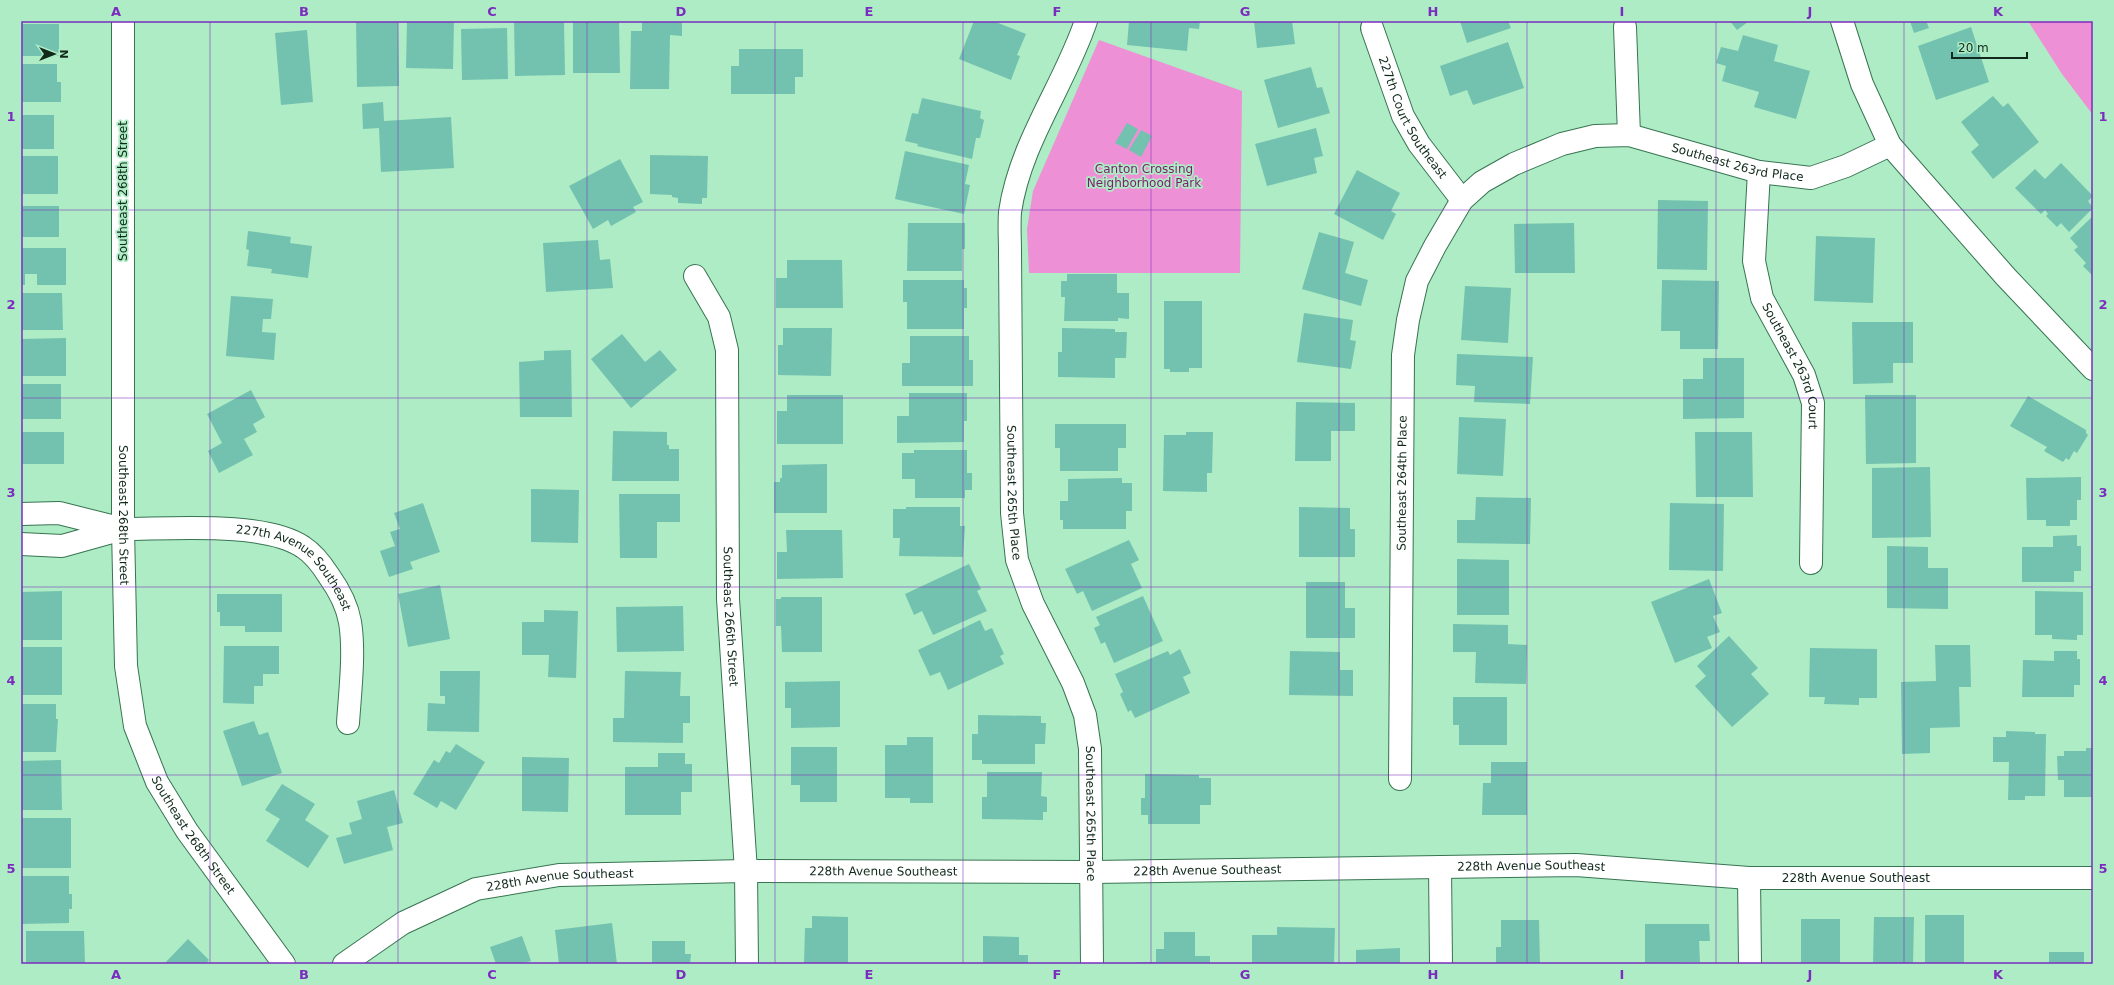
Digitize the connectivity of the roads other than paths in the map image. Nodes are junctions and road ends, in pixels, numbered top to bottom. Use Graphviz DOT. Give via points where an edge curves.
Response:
graph roads {
  1 [pos="123,21"];
  2 [pos="1086,21"];
  3 [pos="1842,21"];
  4 [pos="1625,27"];
  5 [pos="1372,28"];
  6 [pos="1629,135"];
  7 [pos="1890,145"];
  8 [pos="1759,172"];
  9 [pos="1462,200"];
  10 [pos="695,276"];
  11 [pos="2093,369"];
  12 [pos="21,514"];
  13 [pos="123,529"];
  14 [pos="21,544"];
  15 [pos="1811,562"];
  16 [pos="348,723"];
  17 [pos="1400,779"];
  18 [pos="1440,867"];
  19 [pos="746,871"];
  20 [pos="1092,872"];
  21 [pos="1749,878"];
  22 [pos="2093,878"];
  23 [pos="284,964"];
  24 [pos="344,964"];
  25 [pos="747,964"];
  26 [pos="1092,964"];
  27 [pos="1441,964"];
  28 [pos="1750,964"];
  1 -- 13 [label="street, Southeast 268th Street"];
  2 -- 20 [label="street, Southeast 265th Place" via="1034,136 1017,183 1010,213 1010,267 1012,513 1017,560 1033,604 1073,683 1085,715 1090,749"];
  3 -- 7 [label="street" via="1862,84"];
  4 -- 6 [label="street"];
  5 -- 9 [label="street, 227th Court Southeast" via="1403,116 1419,144"];
  6 -- 8 [label="street, Southeast 263rd Place"];
  6 -- 9 [label="street, Southeast 263rd Place" via="1595,136 1562,144 1482,182"];
  7 -- 8 [label="street, Southeast 263rd Place" via="1816,177"];
  7 -- 11 [label="street" via="2006,277"];
  8 -- 15 [label="street, Southeast 263rd Court" via="1754,261 1762,298 1804,375 1814,403"];
  9 -- 17 [label="street, Southeast 264th Place" via="1417,281 1403,355"];
  10 -- 19 [label="street, Southeast 266th Street" via="719,317 727,350 728,599"];
  12 -- 13 [label="street, 227th Avenue Southeast" via="59,513"];
  13 -- 14 [label="street, 227th Avenue Southeast" via="62,546"];
  13 -- 16 [label="street, 227th Avenue Southeast" via="244,530 288,538 303,547 320,562 341,592 350,622"];
  13 -- 23 [label="street, Southeast 268th Street" via="126,666 140,738 157,782 187,831"];
  18 -- 20 [label="street, 228th Avenue Southeast"];
  18 -- 21 [label="street, 228th Avenue Southeast" via="1576,866"];
  18 -- 27 [label="street"];
  19 -- 20 [label="street, 228th Avenue Southeast"];
  19 -- 24 [label="street, 228th Avenue Southeast" via="559,874 476,890 404,923"];
  19 -- 25 [label="street, Southeast 266th Street"];
  20 -- 26 [label="street, Southeast 265th Place"];
  21 -- 22 [label="street, 228th Avenue Southeast"];
  21 -- 28 [label="street"];
}
